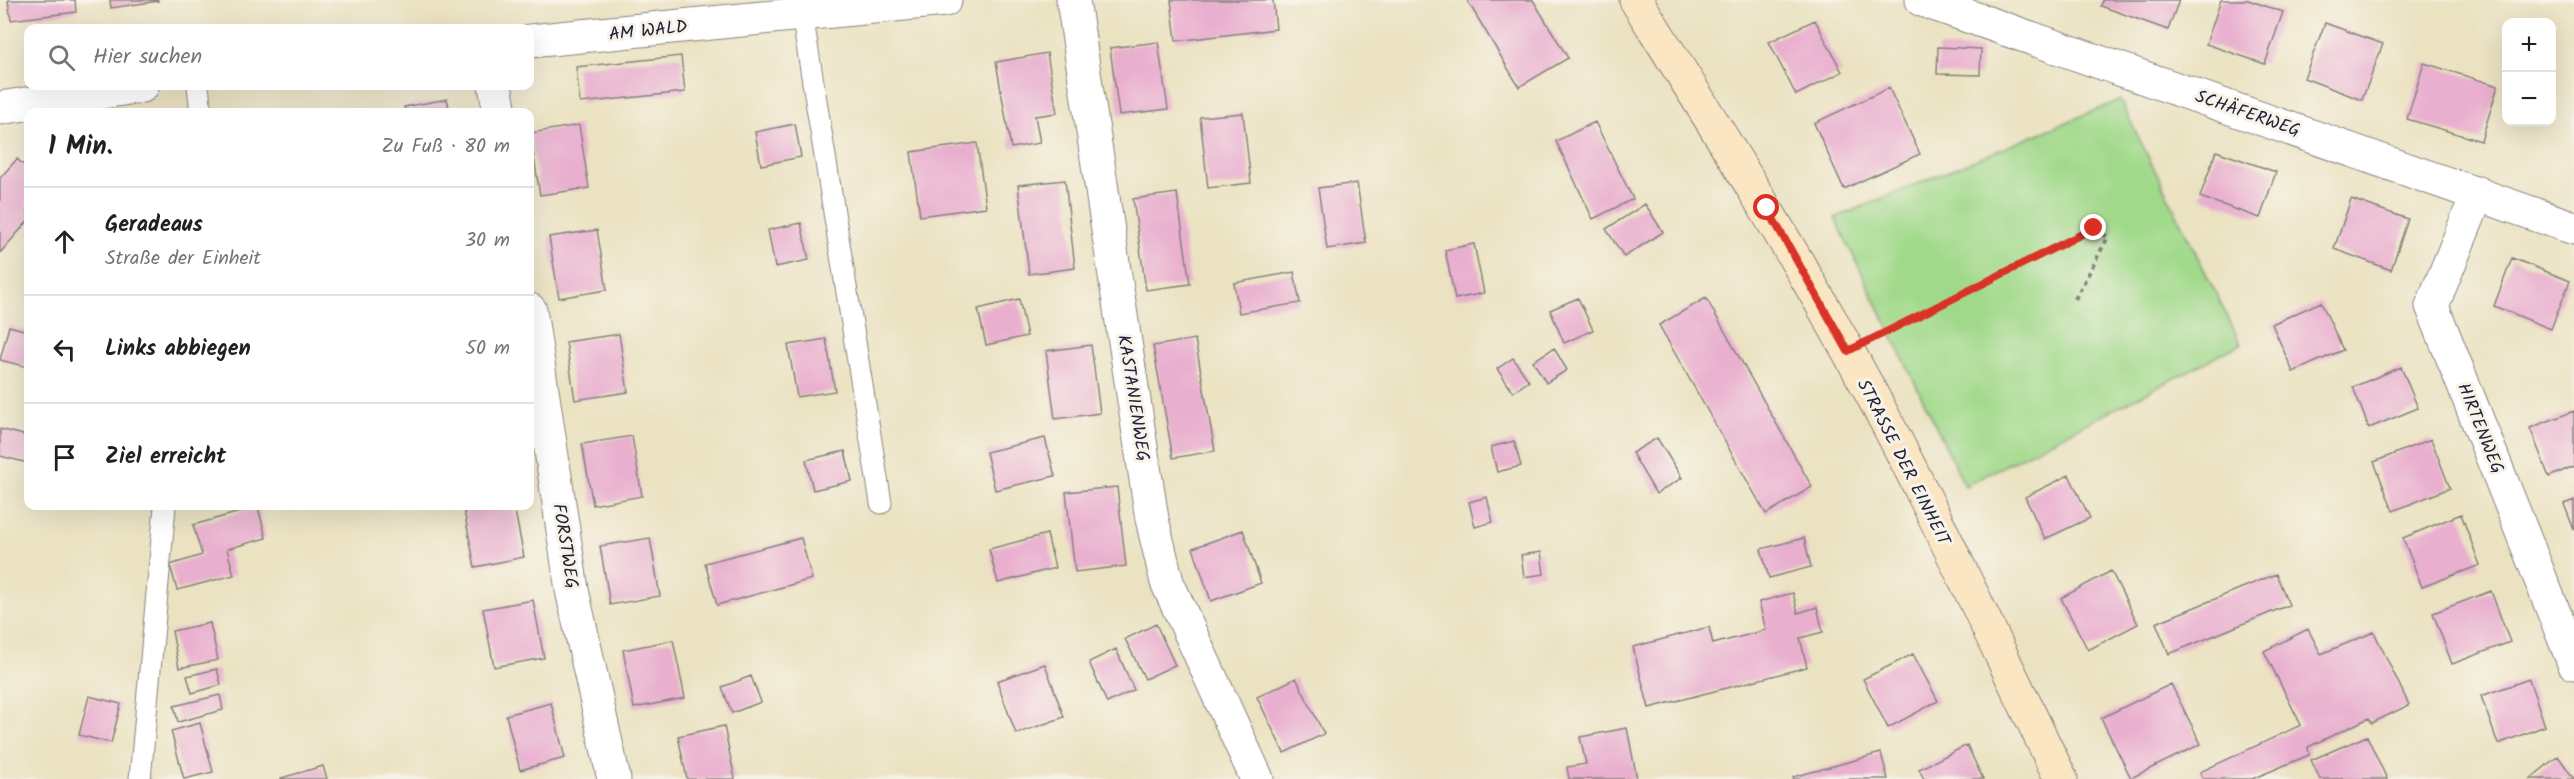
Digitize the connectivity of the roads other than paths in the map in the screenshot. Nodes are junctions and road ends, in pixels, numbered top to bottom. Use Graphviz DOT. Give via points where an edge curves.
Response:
graph roads {
  1 [pos="945,0"];
  2 [pos="1073,0"];
  3 [pos="1636,0"];
  4 [pos="1922,0"];
  5 [pos="802,14"];
  6 [pos="534,41"];
  7 [pos="116,90"];
  8 [pos="198,90"];
  9 [pos="496,90"];
  10 [pos="0,108"];
  11 [pos="201,108"];
  12 [pos="499,108"];
  13 [pos="2478,193"];
  14 [pos="2573,224"];
  15 [pos="534,337"];
  16 [pos="881,504"];
  17 [pos="165,510"];
  18 [pos="2574,663"];
  19 [pos="140,779"];
  20 [pos="614,779"];
  21 [pos="1257,779"];
  22 [pos="2061,779"];
  1 -- 5 [label="street, AM WALD"];
  2 -- 21 [label="street, KASTANIENWEG" via="1152,519 1167,582"];
  3 -- 22 [label="street, STRASSE DER EINHEIT" via="1767,208 1848,351"];
  4 -- 13 [label="street, SCHÄFERWEG"];
  5 -- 6 [label="street, AM WALD"];
  5 -- 16 [label="lane"];
  7 -- 10 [label="street"];
  8 -- 11 [label="lane"];
  9 -- 12 [label="street"];
  13 -- 14 [label="street, SCHÄFERWEG"];
  13 -- 18 [label="street, HIRTENWEG" via="2433,306"];
  15 -- 20 [label="street, FORSTWEG" via="572,590"];
  17 -- 19 [label="lane"];
}
